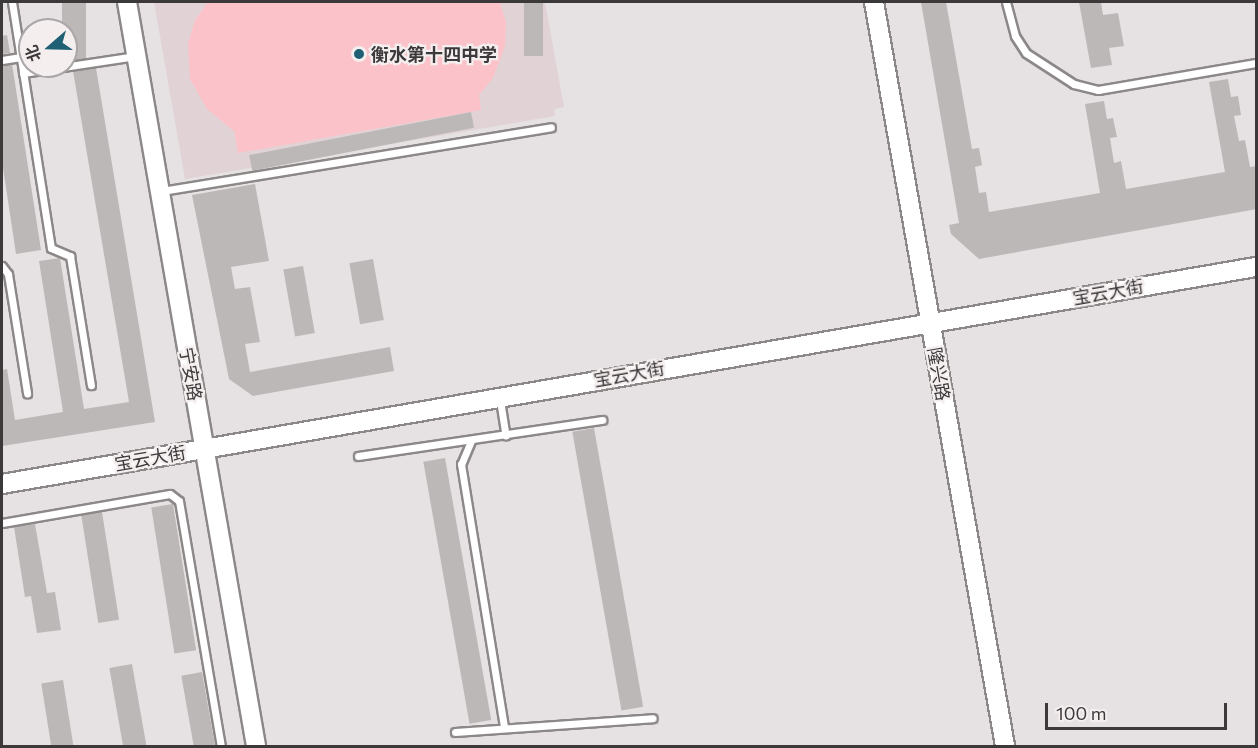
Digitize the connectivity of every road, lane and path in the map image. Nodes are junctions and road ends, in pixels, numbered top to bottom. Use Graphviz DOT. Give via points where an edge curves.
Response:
graph roads {
  1 [pos="12,2"];
  2 [pos="127,2"];
  3 [pos="874,2"];
  4 [pos="1006,2"];
  5 [pos="18,39"];
  6 [pos="136,56"];
  7 [pos="18,57"];
  8 [pos="2,60"];
  9 [pos="1257,63"];
  10 [pos="78,65"];
  11 [pos="24,78"];
  12 [pos="551,127"];
  13 [pos="160,191"];
  14 [pos="2,266"];
  15 [pos="1257,267"];
  16 [pos="930,323"];
  17 [pos="91,385"];
  18 [pos="27,393"];
  19 [pos="499,396"];
  20 [pos="602,420"];
  21 [pos="506,436"];
  22 [pos="471,441"];
  23 [pos="204,448"];
  24 [pos="357,456"];
  25 [pos="2,484"];
  26 [pos="2,523"];
  27 [pos="653,717"];
  28 [pos="504,728"];
  29 [pos="455,732"];
  30 [pos="221,747"];
  31 [pos="256,747"];
  32 [pos="1005,747"];
  1 -- 5 [label="lane"];
  2 -- 6 [label="street, 宁安路"];
  3 -- 16 [label="street, 隆兴路"];
  4 -- 9 [label="lane" via="1015,36 1026,53 1053,74 1098,90"];
  6 -- 10 [label="lane"];
  6 -- 13 [label="street, 宁安路"];
  7 -- 8 [label="lane"];
  11 -- 17 [label="lane" via="51,248 70,256"];
  12 -- 13 [label="lane"];
  13 -- 23 [label="street, 宁安路"];
  14 -- 18 [label="lane" via="8,274"];
  15 -- 16 [label="street, 宝云大街"];
  16 -- 19 [label="street, 宝云大街"];
  16 -- 32 [label="street, 隆兴路"];
  19 -- 21 [label="lane"];
  19 -- 23 [label="street, 宝云大街"];
  20 -- 21 [label="lane"];
  21 -- 22 [label="lane"];
  22 -- 24 [label="lane"];
  22 -- 28 [label="lane" via="461,464"];
  23 -- 25 [label="street, 宝云大街"];
  23 -- 31 [label="street, 宁安路"];
  26 -- 30 [label="lane" via="170,494 179,501"];
  27 -- 28 [label="lane"];
  28 -- 29 [label="lane"];
}
